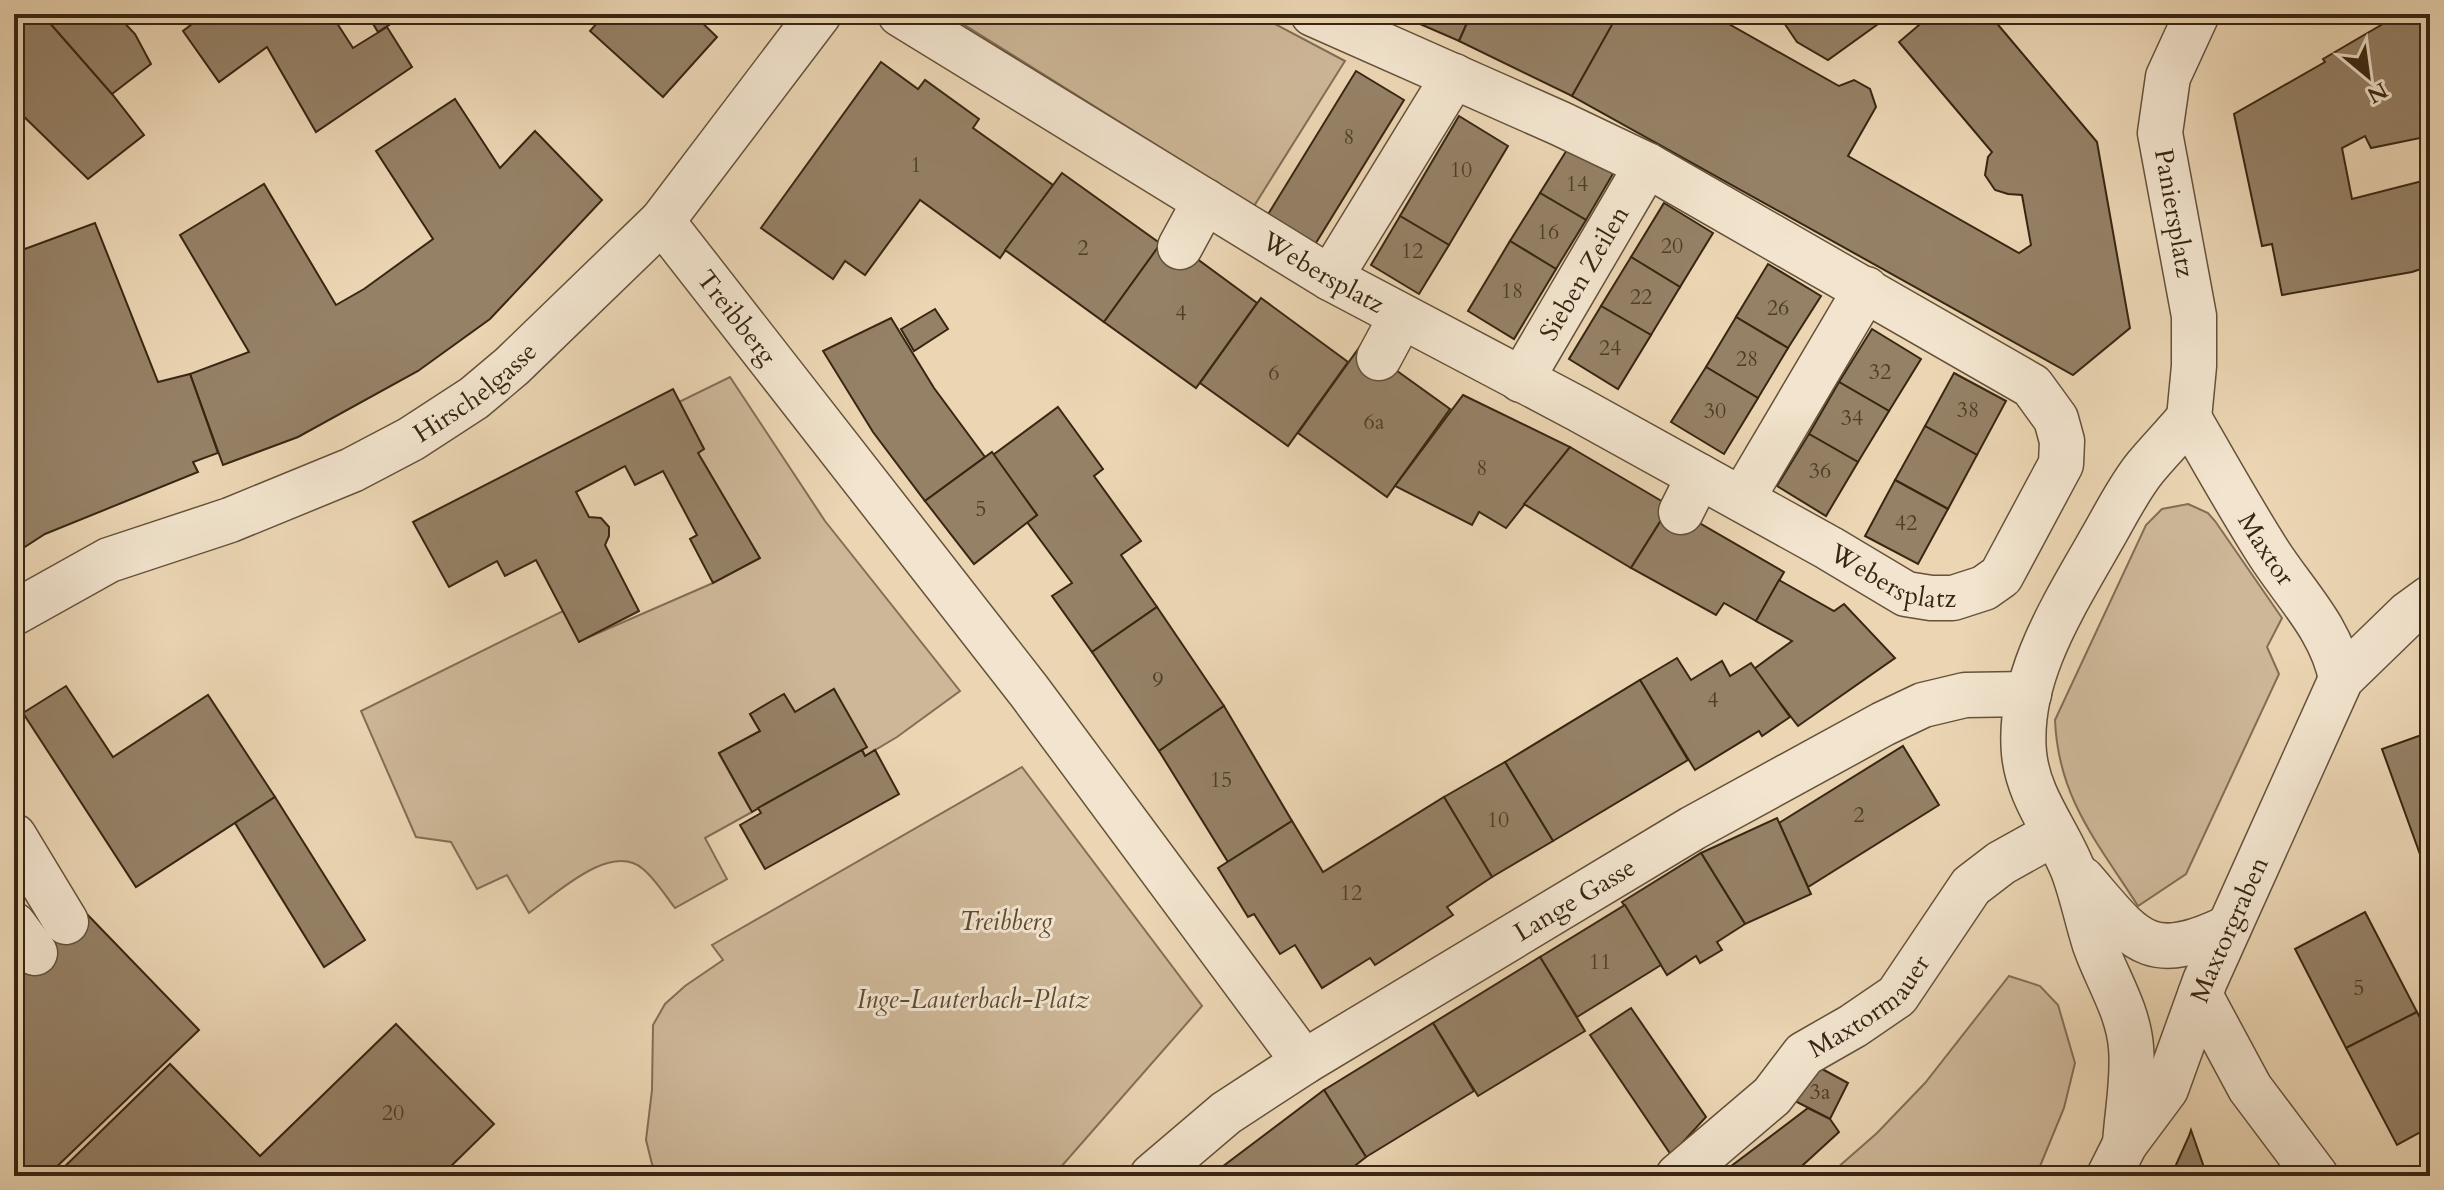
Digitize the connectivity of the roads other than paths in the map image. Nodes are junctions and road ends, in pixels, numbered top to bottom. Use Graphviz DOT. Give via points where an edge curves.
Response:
graph roads {
  1 [pos="819,14"];
  2 [pos="900,14"];
  3 [pos="1313,14"];
  4 [pos="2197,14"];
  5 [pos="1454,76"];
  6 [pos="1647,165"];
  7 [pos="1205,201"];
  8 [pos="662,221"];
  9 [pos="1180,247"];
  10 [pos="1330,278"];
  11 [pos="1866,289"];
  12 [pos="1401,317"];
  13 [pos="1379,358"];
  14 [pos="1521,380"];
  15 [pos="2189,418"];
  16 [pos="1742,499"];
  17 [pos="2430,598"];
  18 [pos="14,613"];
  19 [pos="2341,679"];
  20 [pos="2029,694"];
  21 [pos="14,836"];
  22 [pos="2063,851"];
  23 [pos="66,922"];
  24 [pos="2229,927"];
  25 [pos="2200,995"];
  26 [pos="1304,1062"];
  27 [pos="2117,1160"];
  28 [pos="1152,1176"];
  29 [pos="1678,1176"];
  30 [pos="2316,1176"];
  1 -- 8 [label="street, Hirschelgasse"];
  2 -- 7 [label="street, Webersplatz"];
  3 -- 5 [label="street, Webersplatz"];
  4 -- 15 [label="street, Paniersplatz" via="2168,77 2160,133 2194,316"];
  5 -- 6 [label="street, Webersplatz"];
  5 -- 10 [label="street"];
  6 -- 11 [label="street, Webersplatz"];
  6 -- 14 [label="street, Sieben Zeilen"];
  7 -- 9 [label="street"];
  7 -- 10 [label="street, Webersplatz"];
  8 -- 18 [label="street, Hirschelgasse" via="512,366 411,439 303,492 109,560"];
  8 -- 26 [label="street, Treibberg" via="1029,691"];
  10 -- 12 [label="street, Webersplatz"];
  11 -- 16 [label="street"];
  11 -- 16 [label="street, Webersplatz" via="2032,386 2056,419 2061,464 2001,576 1965,595 1943,599 1906,594"];
  12 -- 13 [label="street"];
  12 -- 14 [label="street, Webersplatz"];
  14 -- 16 [label="street, Webersplatz" via="1690,494"];
  15 -- 19 [label="street, Maxtor" via="2269,553 2329,640"];
  15 -- 20 [label="street" via="2143,470 2106,531 2045,645"];
  17 -- 19 [label="street"];
  19 -- 24 [label="street, Maxtorgraben"];
  20 -- 22 [label="street" via="2024,755 2035,795"];
  20 -- 26 [label="street, Lange Gasse" via="1965,695 1923,705 1883,724 1693,828"];
  21 -- 23 [label="street"];
  22 -- 24 [label="street" via="2128,933 2174,947 2197,943"];
  22 -- 27 [label="street" via="2118,995 2131,1046"];
  22 -- 29 [label="street, Maxtormauer" via="2001,863 1971,886 1897,996 1804,1054 1772,1096"];
  24 -- 25 [label="street, Maxtorgraben"];
  25 -- 27 [label="street, Maxtorgraben" via="2166,1089"];
  25 -- 30 [label="street" via="2250,1088"];
  26 -- 28 [label="street, Lange Gasse" via="1226,1113"];
}
